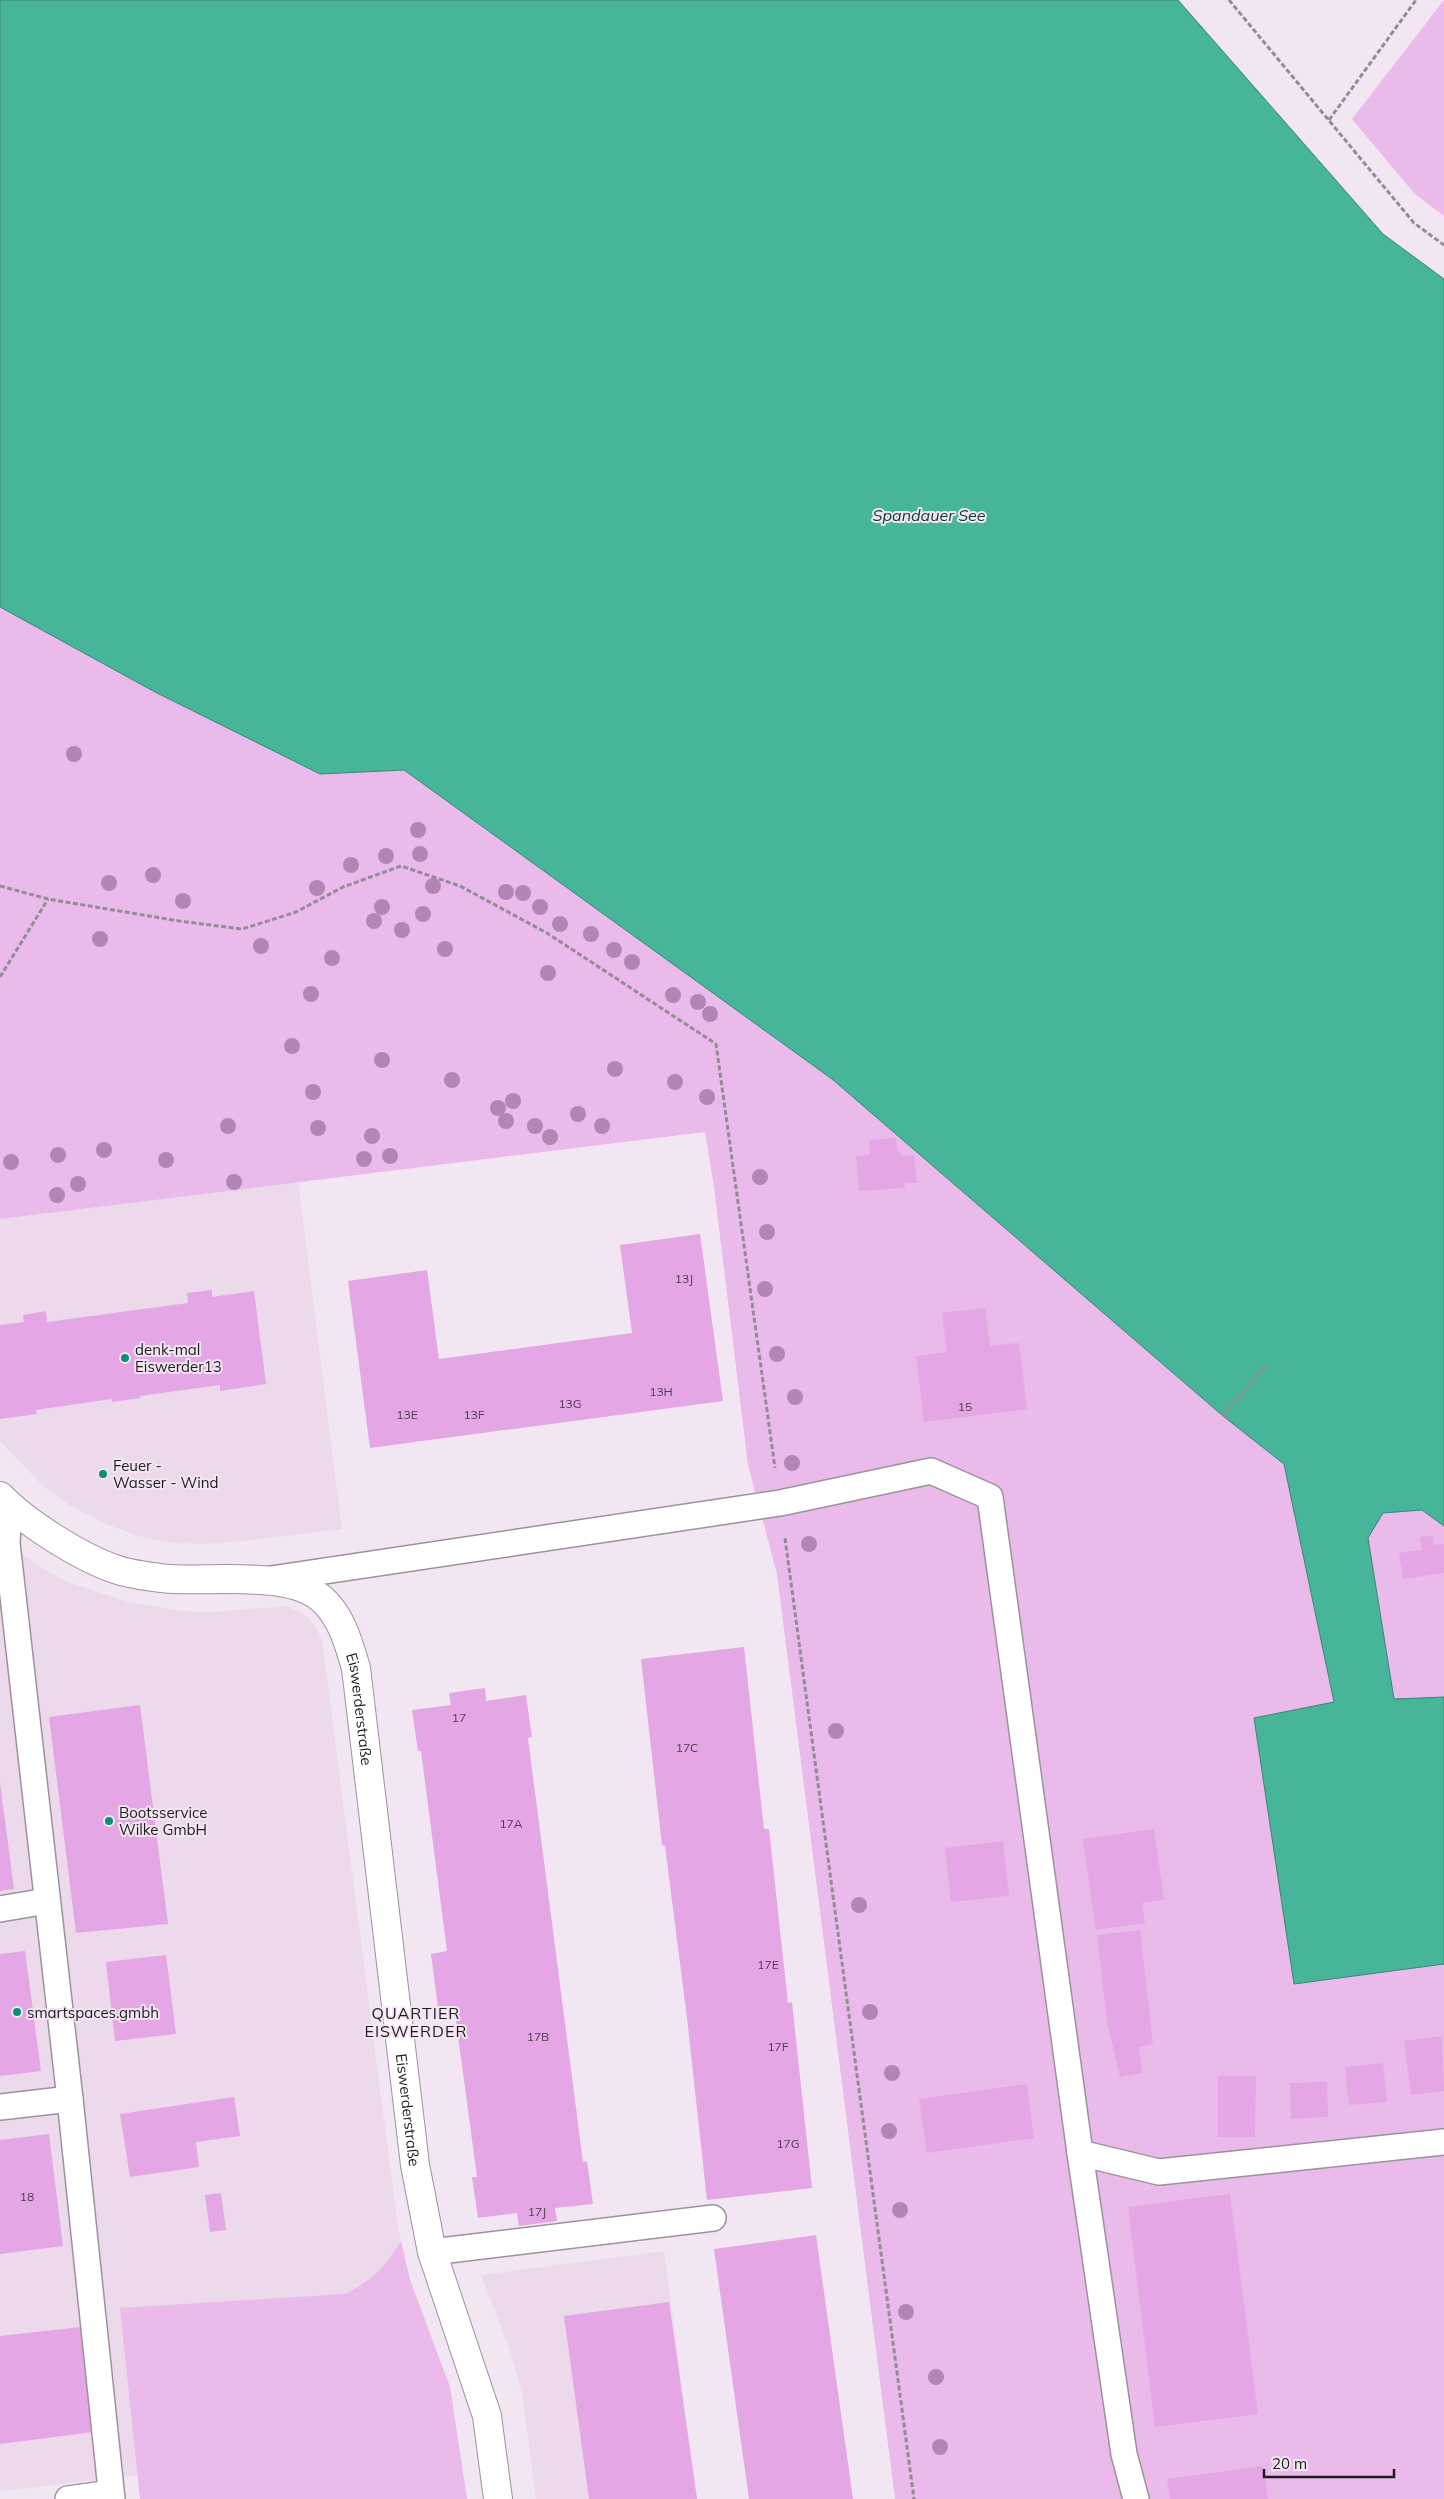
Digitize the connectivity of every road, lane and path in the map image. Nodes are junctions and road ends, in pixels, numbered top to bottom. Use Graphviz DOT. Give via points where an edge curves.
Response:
graph roads {
  1 [pos="1229,0"];
  2 [pos="1416,0"];
  3 [pos="1329,120"];
  4 [pos="1444,245"];
  5 [pos="0,886"];
  6 [pos="48,899"];
  7 [pos="0,977"];
  8 [pos="1266,1365"];
  9 [pos="1223,1416"];
  10 [pos="5,1501"];
  11 [pos="780,1503"];
  12 [pos="268,1579"];
  13 [pos="47,1901"];
  14 [pos="0,1908"];
  15 [pos="70,2098"];
  16 [pos="0,2107"];
  17 [pos="1444,2142"];
  18 [pos="1080,2153"];
  19 [pos="713,2218"];
  20 [pos="432,2252"];
  21 [pos="112,2496"];
  22 [pos="68,2499"];
  23 [pos="498,2499"];
  24 [pos="914,2499"];
  25 [pos="1136,2499"];
  1 -- 3 [label="path"];
  2 -- 3 [label="path"];
  3 -- 4 [label="path" via="1414,223"];
  5 -- 6 [label="path"];
  6 -- 7 [label="path"];
  6 -- 11 [label="path" via="242,929 296,912 343,887 401,866 460,886 547,933 716,1044"];
  8 -- 9 [label="path"];
  10 -- 12 [label="street, Eiswerderstraße" via="60,1542 115,1570 160,1578"];
  10 -- 13 [label="lane"];
  11 -- 12 [label="lane, Eiswerderstraße"];
  11 -- 18 [label="lane, Eiswerderstraße" via="931,1471 990,1497"];
  11 -- 24 [label="path"];
  12 -- 20 [label="street, Eiswerderstraße" via="302,1588 326,1602 345,1631 356,1668 415,2166"];
  13 -- 14 [label="lane"];
  13 -- 15 [label="lane"];
  15 -- 16 [label="lane"];
  15 -- 21 [label="lane"];
  17 -- 18 [label="lane" via="1158,2172"];
  18 -- 25 [label="lane" via="1124,2454"];
  19 -- 20 [label="lane"];
  20 -- 23 [label="street, Eiswerderstraße" via="487,2416"];
  21 -- 22 [label="lane"];
}
